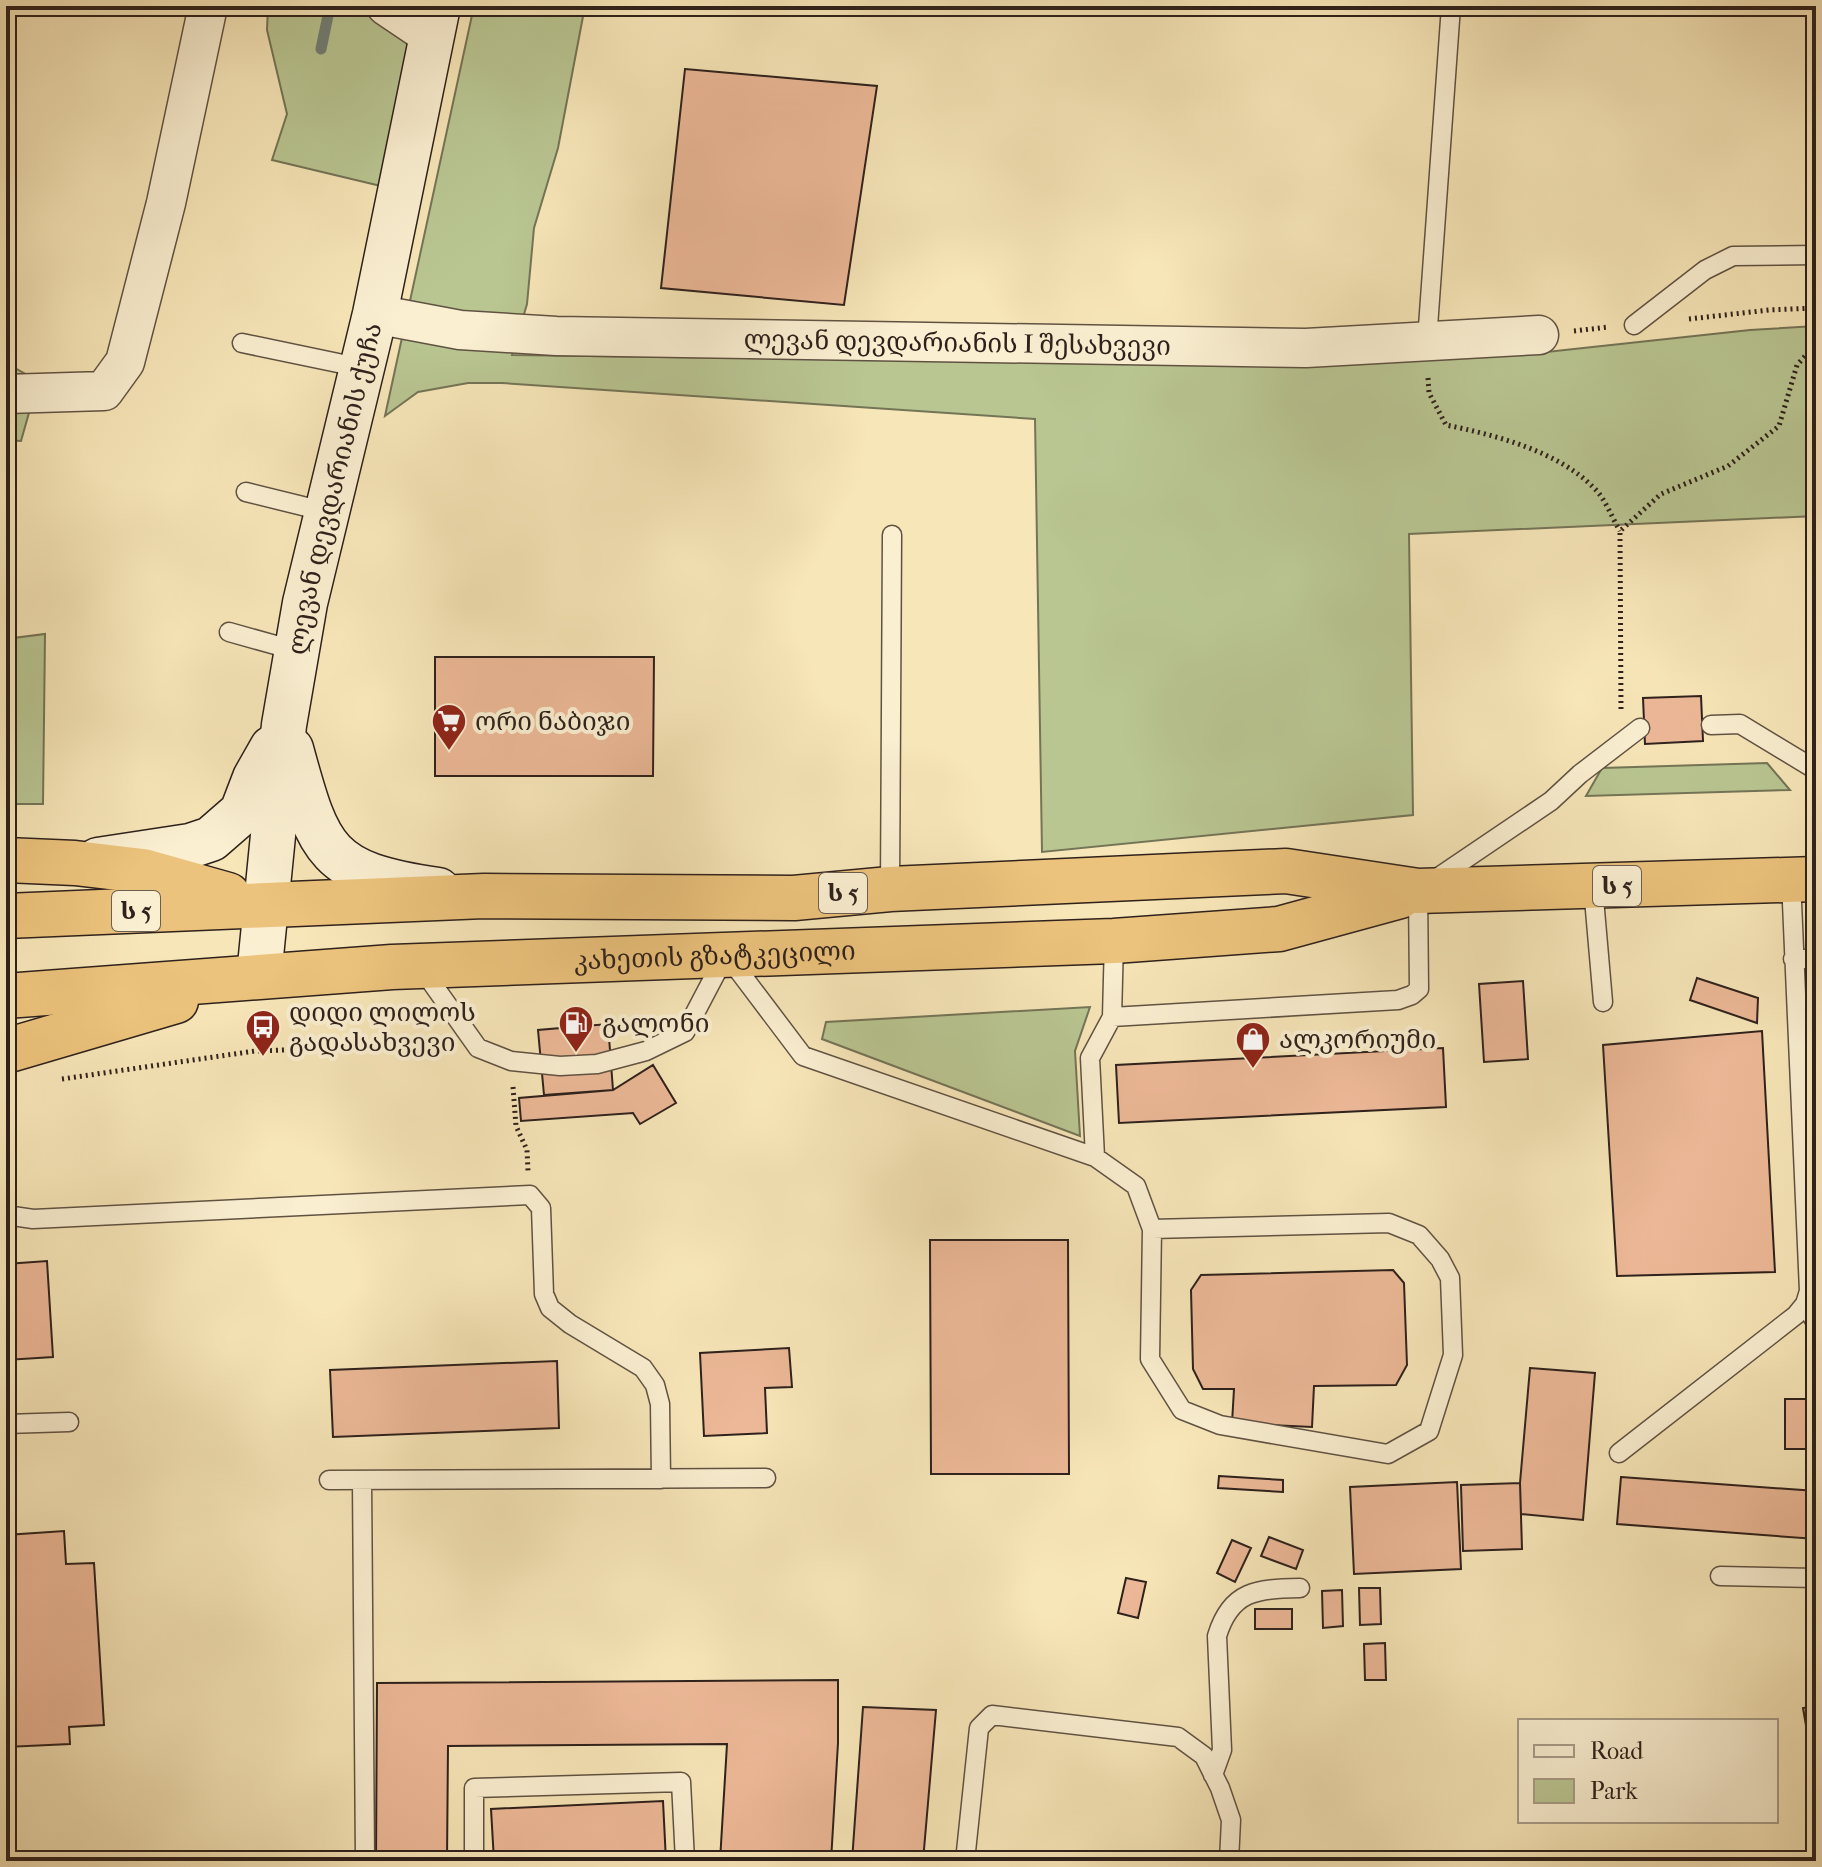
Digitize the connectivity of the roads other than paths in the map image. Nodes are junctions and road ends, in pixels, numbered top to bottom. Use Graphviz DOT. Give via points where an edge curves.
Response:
graph roads {
  1 [pos="208,6"];
  2 [pos="386,6"];
  3 [pos="1451,6"];
  4 [pos="435,21"];
  5 [pos="1816,255"];
  6 [pos="375,314"];
  7 [pos="1634,325"];
  8 [pos="1539,335"];
  9 [pos="1427,341"];
  10 [pos="242,343"];
  11 [pos="362,368"];
  12 [pos="6,394"];
  13 [pos="246,492"];
  14 [pos="327,512"];
  15 [pos="892,535"];
  16 [pos="229,632"];
  17 [pos="297,651"];
  18 [pos="284,725"];
  19 [pos="1711,725"];
  20 [pos="1640,728"];
  21 [pos="1816,770"];
  22 [pos="6,860"];
  23 [pos="75,863"];
  24 [pos="1804,879"];
  25 [pos="1593,887"];
  26 [pos="890,889"];
  27 [pos="1418,891"];
  28 [pos="484,896"];
  29 [pos="267,906"];
  30 [pos="6,916"];
  31 [pos="1114,941"];
  32 [pos="726,954"];
  33 [pos="1793,959"];
  34 [pos="1816,959"];
  35 [pos="421,967"];
  36 [pos="259,976"];
  37 [pos="6,996"];
  38 [pos="1603,1002"];
  39 [pos="1112,1017"];
  40 [pos="6,1051"];
  41 [pos="1095,1157"];
  42 [pos="6,1215"];
  43 [pos="1152,1229"];
  44 [pos="1805,1304"];
  45 [pos="1816,1323"];
  46 [pos="69,1422"];
  47 [pos="6,1424"];
  48 [pos="1619,1453"];
  49 [pos="766,1478"];
  50 [pos="661,1479"];
  51 [pos="329,1480"];
  52 [pos="362,1480"];
  53 [pos="1720,1576"];
  54 [pos="1816,1578"];
  55 [pos="1300,1588"];
  56 [pos="1213,1775"];
  57 [pos="365,1861"];
  58 [pos="474,1861"];
  59 [pos="685,1861"];
  60 [pos="965,1861"];
  61 [pos="1229,1861"];
  1 -- 12 [label="street" via="125,362 104,391"];
  2 -- 4 [label="street"];
  3 -- 9 [label="lane"];
  4 -- 6 [label="main road, ლევან დევდარიანის ქუჩა"];
  5 -- 7 [label="lane" via="1733,256 1705,270"];
  6 -- 9 [label="street, ლევან დევდარიანის I შესახვევი" via="460,330 556,336 1306,348"];
  6 -- 11 [label="main road, ლევან დევდარიანის ქუჩა"];
  8 -- 9 [label="street, ლევან დევდარიანის I შესახვევი"];
  10 -- 11 [label="lane"];
  11 -- 14 [label="main road, ლევან დევდარიანის ქუჩა"];
  13 -- 14 [label="lane"];
  14 -- 17 [label="main road, ლევან დევდარიანის ქუჩა"];
  15 -- 26 [label="lane"];
  16 -- 17 [label="lane"];
  17 -- 18 [label="main road, ლევან დევდარიანის ქუჩა"];
  18 -- 23 [label="main road" via="242,812 211,839"];
  18 -- 28 [label="main road" via="309,814 333,855 391,883"];
  18 -- 29 [label="main road, ლევან დევდარიანის ქუჩა"];
  19 -- 21 [label="lane" via="1740,724"];
  20 -- 27 [label="lane" via="1551,801"];
  22 -- 23 [label="highway"];
  23 -- 29 [label="highway" via="143,871"];
  24 -- 25 [label="highway, კახეთის გზატკეცილი / ს 5"];
  24 -- 33 [label="lane"];
  25 -- 27 [label="highway, კახეთის გზატკეცილი / ს 5"];
  25 -- 38 [label="lane"];
  26 -- 27 [label="highway, კახეთის გზატკეცილი / ს 5" via="1286,871"];
  26 -- 28 [label="highway, კახეთის გზატკეცილი / ს 5" via="794,898"];
  27 -- 31 [label="highway, კახეთის გზატკეცილი / ს 5" via="1279,929"];
  27 -- 39 [label="lane" via="1419,989 1412,995"];
  28 -- 29 [label="highway, კახეთის გზატკეცილი / ს 5"];
  29 -- 30 [label="highway, კახეთის გზატკეცილი / ს 5"];
  29 -- 36 [label="main road, ლევან დევდარიანის ქუჩა"];
  31 -- 32 [label="highway, კახეთის გზატკეცილი / ს 5"];
  31 -- 39 [label="lane"];
  32 -- 35 [label="highway, კახეთის გზატკეცილი / ს 5"];
  32 -- 35 [label="lane" via="685,1032 646,1051 597,1064 560,1066 511,1061 478,1048"];
  32 -- 41 [label="lane" via="803,1056"];
  33 -- 34 [label="lane"];
  33 -- 44 [label="lane" via="1809,1291"];
  35 -- 36 [label="highway, კახეთის გზატკეცილი / ს 5"];
  36 -- 37 [label="highway, კახეთის გზატკეცილი / ს 5"];
  36 -- 40 [label="highway"];
  39 -- 41 [label="lane" via="1090,1058"];
  41 -- 43 [label="lane" via="1136,1186"];
  42 -- 50 [label="lane" via="33,1219 530,1195 541,1208 544,1294 550,1308 643,1368 655,1385"];
  43 -- 43 [label="lane" via="1389,1223 1419,1235 1450,1278 1453,1355 1429,1431 1388,1454 1220,1425 1182,1410 1150,1359"];
  44 -- 45 [label="lane"];
  44 -- 48 [label="lane"];
  46 -- 47 [label="lane"];
  49 -- 50 [label="lane"];
  50 -- 52 [label="lane"];
  51 -- 52 [label="lane"];
  52 -- 57 [label="lane"];
  53 -- 54 [label="lane"];
  55 -- 56 [label="lane" via="1260,1589 1231,1606 1222,1620 1217,1636 1222,1750"];
  56 -- 60 [label="lane" via="1204,1756 1178,1737 992,1715 979,1728"];
  56 -- 61 [label="lane" via="1231,1820"];
  58 -- 59 [label="lane" via="474,1788 681,1782"];
}
